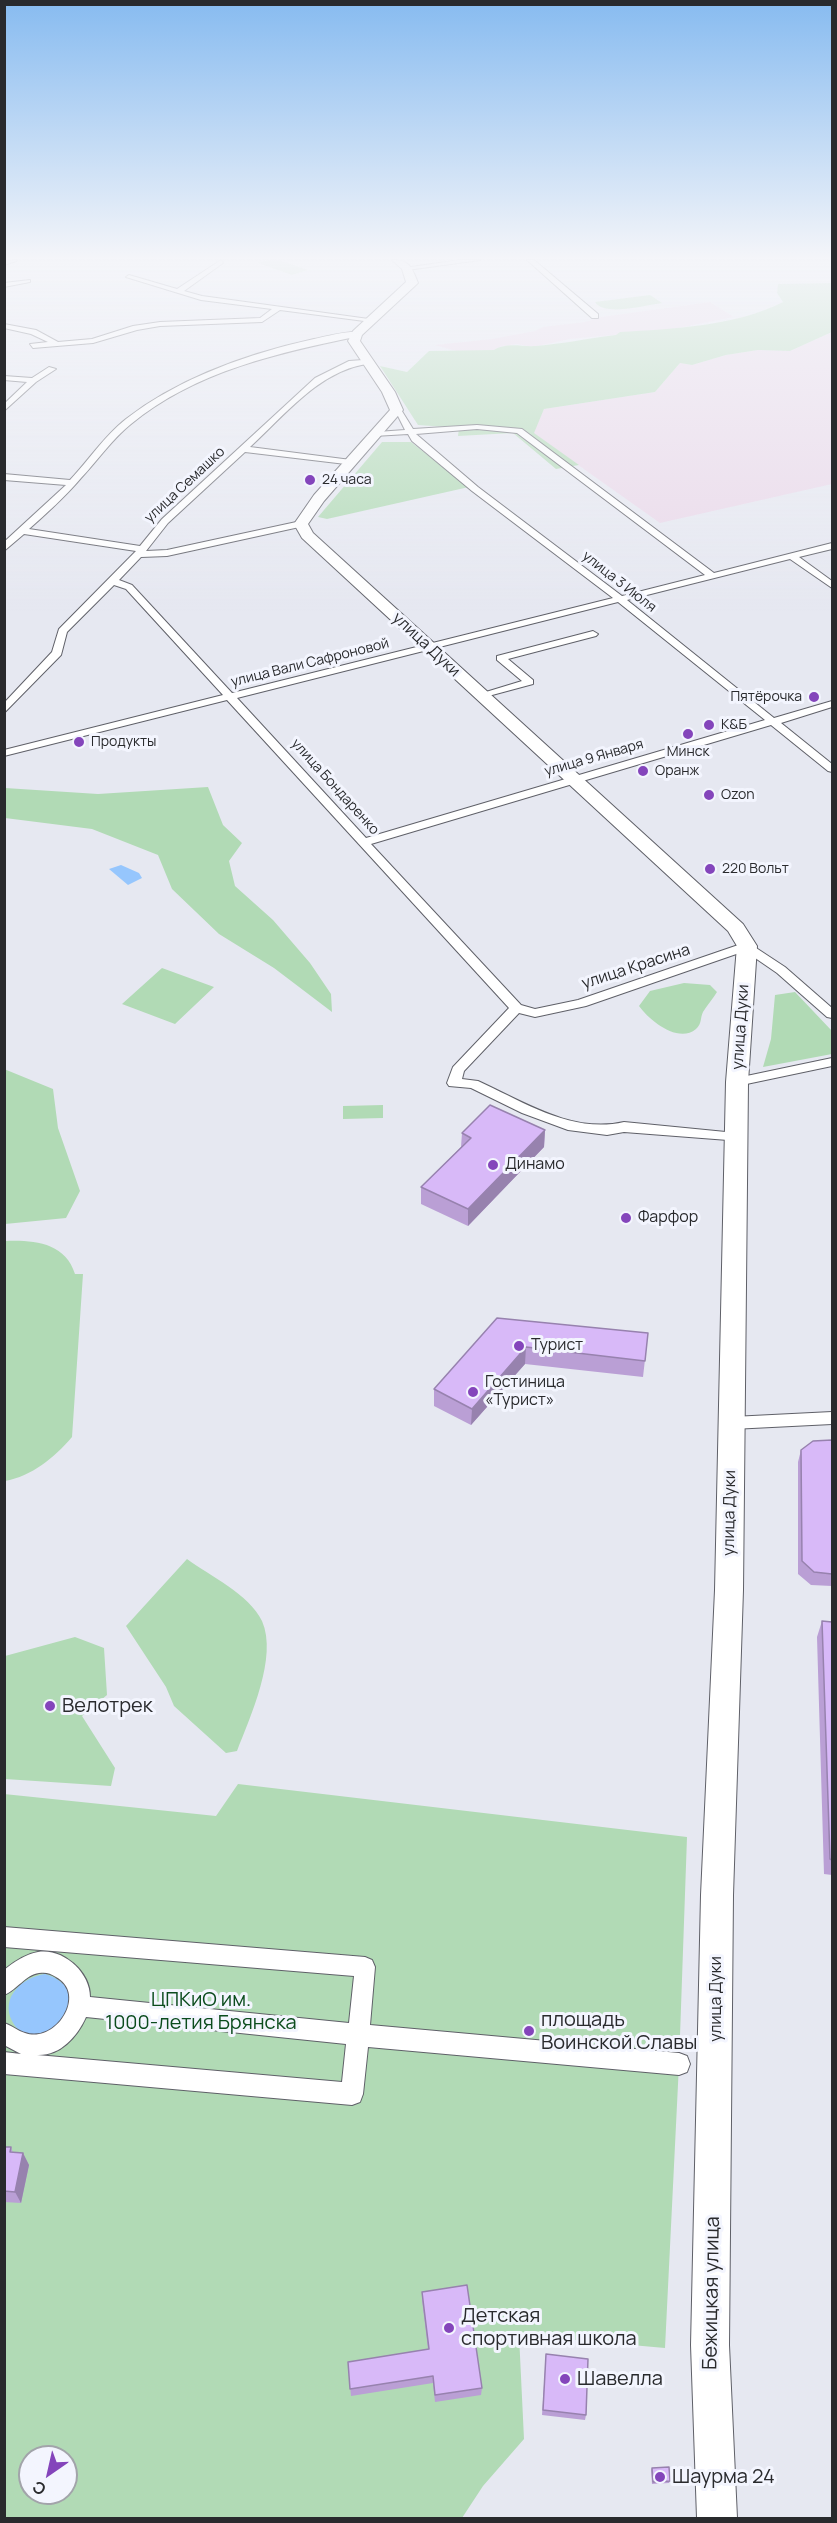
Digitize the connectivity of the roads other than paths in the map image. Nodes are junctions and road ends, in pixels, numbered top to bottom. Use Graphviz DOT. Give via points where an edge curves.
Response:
graph roads {
  1 [pos="4,378"];
  2 [pos="37,378"];
  3 [pos="213,378"];
  4 [pos="323,378"];
  5 [pos="376,378"];
  6 [pos="33,380"];
  7 [pos="4,409"];
  8 [pos="397,410"];
  9 [pos="410,430"];
  10 [pos="376,434"];
  11 [pos="244,449"];
  12 [pos="351,463"];
  13 [pos="4,477"];
  14 [pos="72,483"];
  15 [pos="301,524"];
  16 [pos="21,531"];
  17 [pos="832,546"];
  18 [pos="4,548"];
  19 [pos="141,551"];
  20 [pos="792,556"];
  21 [pos="713,576"];
  22 [pos="112,581"];
  23 [pos="832,585"];
  24 [pos="620,599"];
  25 [pos="593,634"];
  26 [pos="430,647"];
  27 [pos="231,696"];
  28 [pos="481,696"];
  29 [pos="832,704"];
  30 [pos="4,710"];
  31 [pos="772,722"];
  32 [pos="4,753"];
  33 [pos="832,769"];
  34 [pos="573,780"];
  35 [pos="364,842"];
  36 [pos="747,946"];
  37 [pos="516,1008"];
  38 [pos="832,1014"];
  39 [pos="832,1062"];
  40 [pos="737,1082"];
  41 [pos="736,1138"];
  42 [pos="832,1418"];
  43 [pos="732,1423"];
  44 [pos="4,1937"];
  45 [pos="52,1941"];
  46 [pos="48,1962"];
  47 [pos="4,1985"];
  48 [pos="80,2006"];
  49 [pos="4,2033"];
  50 [pos="358,2035"];
  51 [pos="20,2058"];
  52 [pos="680,2064"];
  53 [pos="716,2067"];
  54 [pos="717,2518"];
  1 -- 6 [label="street"];
  2 -- 6 [label="street"];
  3 -- 14 [label="street" via="144,410 100,448"];
  4 -- 11 [label="street, улица Семашко"];
  5 -- 8 [label="main road"];
  6 -- 7 [label="street"];
  8 -- 9 [label="street, улица 3 Июля"];
  8 -- 10 [label="main road"];
  9 -- 10 [label="street"];
  9 -- 21 [label="street" via="487,427 525,434"];
  9 -- 24 [label="street, улица 3 Июля" via="415,439 475,489"];
  10 -- 12 [label="main road"];
  11 -- 12 [label="street"];
  11 -- 19 [label="street, улица Семашко" via="165,521"];
  12 -- 15 [label="main road"];
  13 -- 14 [label="street"];
  14 -- 16 [label="street"];
  15 -- 19 [label="street" via="167,553"];
  15 -- 26 [label="main road, улица Дуки" via="307,534"];
  16 -- 18 [label="street"];
  16 -- 19 [label="street"];
  17 -- 20 [label="street, улица Вали Сафроновой"];
  19 -- 22 [label="street, улица Семашко"];
  20 -- 21 [label="street, улица Вали Сафроновой"];
  20 -- 23 [label="street"];
  21 -- 24 [label="street, улица Вали Сафроновой"];
  22 -- 27 [label="street, улица Бондаренко" via="129,587"];
  22 -- 30 [label="street, улица Семашко" via="62,631 57,653"];
  24 -- 26 [label="street, улица Вали Сафроновой"];
  24 -- 31 [label="street, улица 3 Июля"];
  25 -- 28 [label="street" via="501,658 529,682"];
  26 -- 27 [label="street, улица Вали Сафроновой"];
  26 -- 28 [label="main road, улица Дуки"];
  27 -- 32 [label="street, улица Вали Сафроновой"];
  27 -- 35 [label="street, улица Бондаренко"];
  28 -- 34 [label="main road, улица Дуки"];
  29 -- 31 [label="street, улица 9 Января"];
  31 -- 33 [label="street, улица 3 Июля"];
  31 -- 34 [label="street, улица 9 Января"];
  34 -- 35 [label="street, улица 9 Января"];
  34 -- 36 [label="main road, улица Дуки" via="736,928"];
  35 -- 37 [label="street, улица Бондаренко"];
  36 -- 37 [label="street, улица Красина" via="580,1003 535,1013"];
  36 -- 38 [label="street"];
  36 -- 40 [label="main road, улица Дуки"];
  37 -- 41 [label="street" via="459,1070 454,1083 473,1084 574,1127 611,1132 624,1127"];
  39 -- 40 [label="street"];
  40 -- 41 [label="main road, улица Дуки"];
  41 -- 43 [label="main road, улица Дуки"];
  42 -- 43 [label="street"];
  43 -- 53 [label="main road, улица Дуки" via="717,1895"];
  44 -- 45 [label="street"];
  45 -- 46 [label="street"];
  45 -- 50 [label="street" via="365,1967"];
  46 -- 47 [label="street" via="16,1972"];
  46 -- 48 [label="street" via="63,1966 74,1976 80,1990"];
  48 -- 50 [label="street"];
  48 -- 51 [label="street" via="74,2022 62,2036"];
  49 -- 51 [label="street" via="15,2042"];
  50 -- 51 [label="street" via="352,2094"];
  50 -- 52 [label="street"];
  53 -- 54 [label="main road, Бежицкая улица" via="710,2345"];
}
